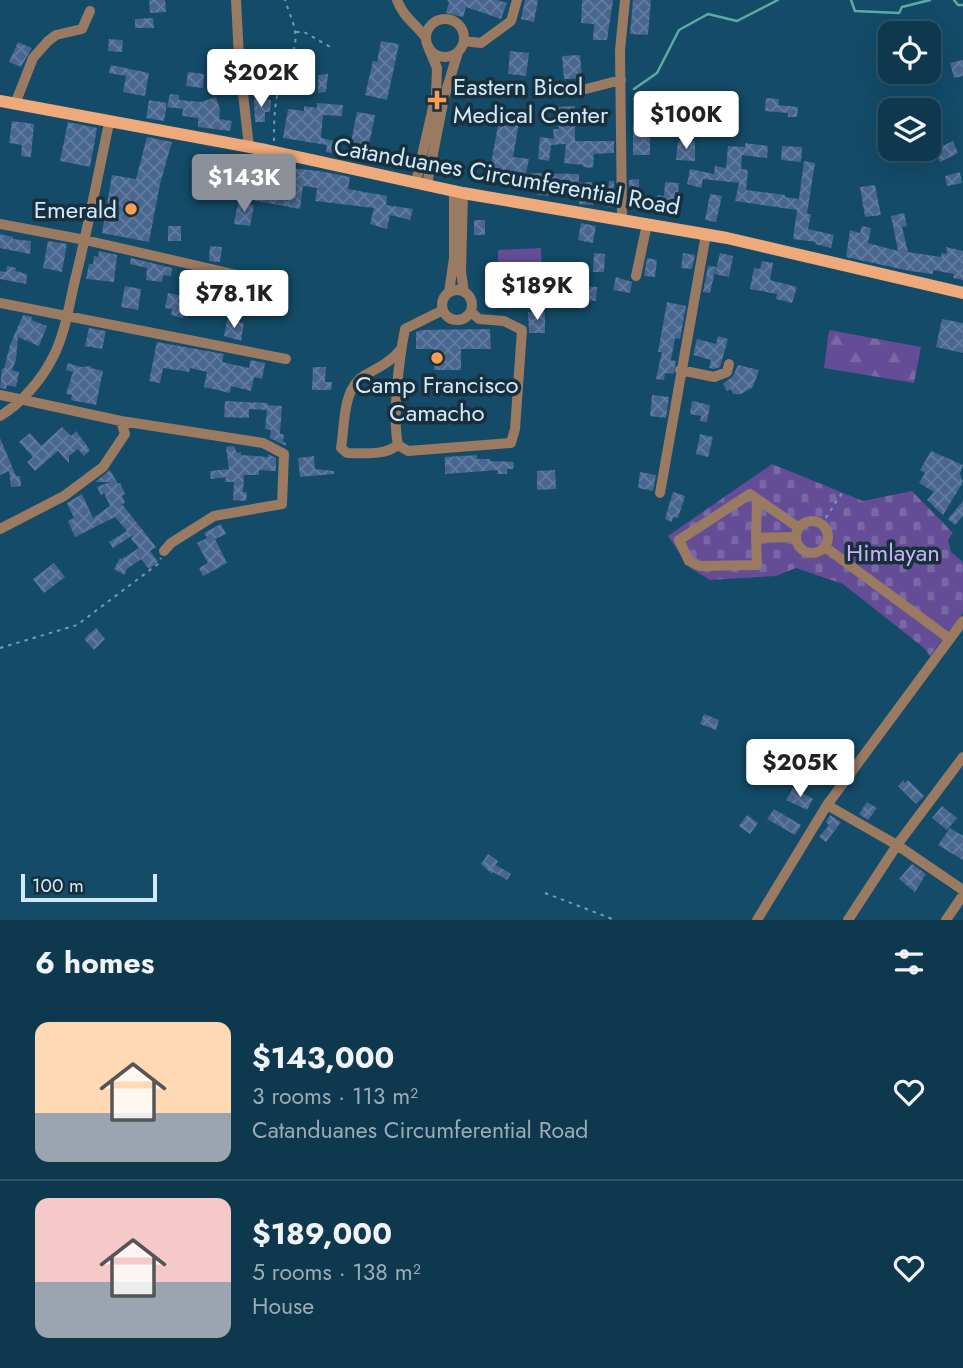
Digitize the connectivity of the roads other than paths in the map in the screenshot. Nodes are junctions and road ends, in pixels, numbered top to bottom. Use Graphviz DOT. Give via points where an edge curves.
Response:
graph roads {
  1 [pos="236,0"];
  2 [pos="397,0"];
  3 [pos="517,0"];
  4 [pos="625,0"];
  5 [pos="90,11"];
  6 [pos="425,38"];
  7 [pos="464,41"];
  8 [pos="429,50"];
  9 [pos="458,52"];
  10 [pos="621,80"];
  11 [pos="570,93"];
  12 [pos="0,101"];
  13 [pos="15,104"];
  14 [pos="108,123"];
  15 [pos="249,147"];
  16 [pos="421,183"];
  17 [pos="458,191"];
  18 [pos="622,220"];
  19 [pos="647,223"];
  20 [pos="0,224"];
  21 [pos="706,234"];
  22 [pos="85,240"];
  23 [pos="636,276"];
  24 [pos="246,277"];
  25 [pos="449,292"];
  26 [pos="464,292"];
  27 [pos="963,293"];
  28 [pos="0,303"];
  29 [pos="443,310"];
  30 [pos="471,312"];
  31 [pos="67,316"];
  32 [pos="401,349"];
  33 [pos="286,359"];
  34 [pos="729,364"];
  35 [pos="680,370"];
  36 [pos="0,395"];
  37 [pos="22,398"];
  38 [pos="0,416"];
  39 [pos="121,421"];
  40 [pos="398,446"];
  41 [pos="660,493"];
  42 [pos="757,499"];
  43 [pos="0,529"];
  44 [pos="797,533"];
  45 [pos="756,538"];
  46 [pos="825,547"];
  47 [pos="164,551"];
  48 [pos="963,621"];
  49 [pos="950,639"];
  50 [pos="963,758"];
  51 [pos="827,805"];
  52 [pos="897,845"];
  53 [pos="963,892"];
  54 [pos="757,920"];
  55 [pos="848,920"];
  56 [pos="946,920"];
  1 -- 15 [label="street"];
  2 -- 6 [label="street"];
  3 -- 7 [label="street" via="511,21 481,43"];
  4 -- 10 [label="street"];
  5 -- 13 [label="street" via="82,29 56,35 33,58"];
  6 -- 7 [label="street" via="435,22 447,19 458,24"];
  6 -- 8 [label="street"];
  7 -- 9 [label="street"];
  8 -- 9 [label="street" via="440,57"];
  8 -- 16 [label="street" via="436,68 436,94"];
  9 -- 16 [label="street"];
  10 -- 11 [label="street"];
  10 -- 18 [label="street"];
  12 -- 13 [label="main road, Catanduanes Circumferential Road"];
  13 -- 14 [label="main road, Catanduanes Circumferential Road"];
  14 -- 15 [label="main road, Catanduanes Circumferential Road"];
  14 -- 22 [label="street"];
  15 -- 16 [label="main road, Catanduanes Circumferential Road"];
  16 -- 17 [label="main road, Catanduanes Circumferential Road"];
  17 -- 18 [label="main road, Catanduanes Circumferential Road"];
  17 -- 25 [label="street"];
  17 -- 26 [label="street"];
  18 -- 19 [label="main road, Catanduanes Circumferential Road"];
  19 -- 21 [label="main road, Catanduanes Circumferential Road"];
  19 -- 23 [label="street"];
  20 -- 22 [label="street"];
  21 -- 27 [label="main road, Catanduanes Circumferential Road"];
  21 -- 35 [label="street"];
  22 -- 24 [label="street"];
  22 -- 31 [label="street"];
  25 -- 26 [label="street"];
  25 -- 29 [label="street"];
  26 -- 30 [label="street" via="471,299"];
  28 -- 31 [label="street"];
  29 -- 30 [label="street" via="460,320"];
  29 -- 32 [label="street" via="405,329"];
  30 -- 40 [label="street" via="479,319 505,321 522,330 511,443 408,451"];
  31 -- 33 [label="street"];
  31 -- 37 [label="street" via="55,354"];
  32 -- 40 [label="street"];
  32 -- 40 [label="street" via="351,388 341,448 347,453 373,453"];
  34 -- 35 [label="street" via="727,372 714,377"];
  35 -- 41 [label="street"];
  36 -- 37 [label="street"];
  37 -- 38 [label="street"];
  37 -- 39 [label="street"];
  39 -- 43 [label="street" via="125,434 103,467 64,496"];
  39 -- 47 [label="street" via="263,443 284,454 282,503 214,516"];
  42 -- 44 [label="street"];
  42 -- 45 [label="street"];
  42 -- 45 [label="street" via="750,494 679,540 689,561 700,566 757,565"];
  44 -- 45 [label="street"];
  44 -- 46 [label="street" via="799,547 807,552"];
  44 -- 46 [label="street" via="808,522 821,525 828,536"];
  46 -- 49 [label="street"];
  48 -- 49 [label="street"];
  49 -- 51 [label="street"];
  50 -- 52 [label="street"];
  51 -- 52 [label="street"];
  51 -- 54 [label="street"];
  52 -- 53 [label="street"];
  52 -- 55 [label="street"];
  53 -- 56 [label="street"];
}
